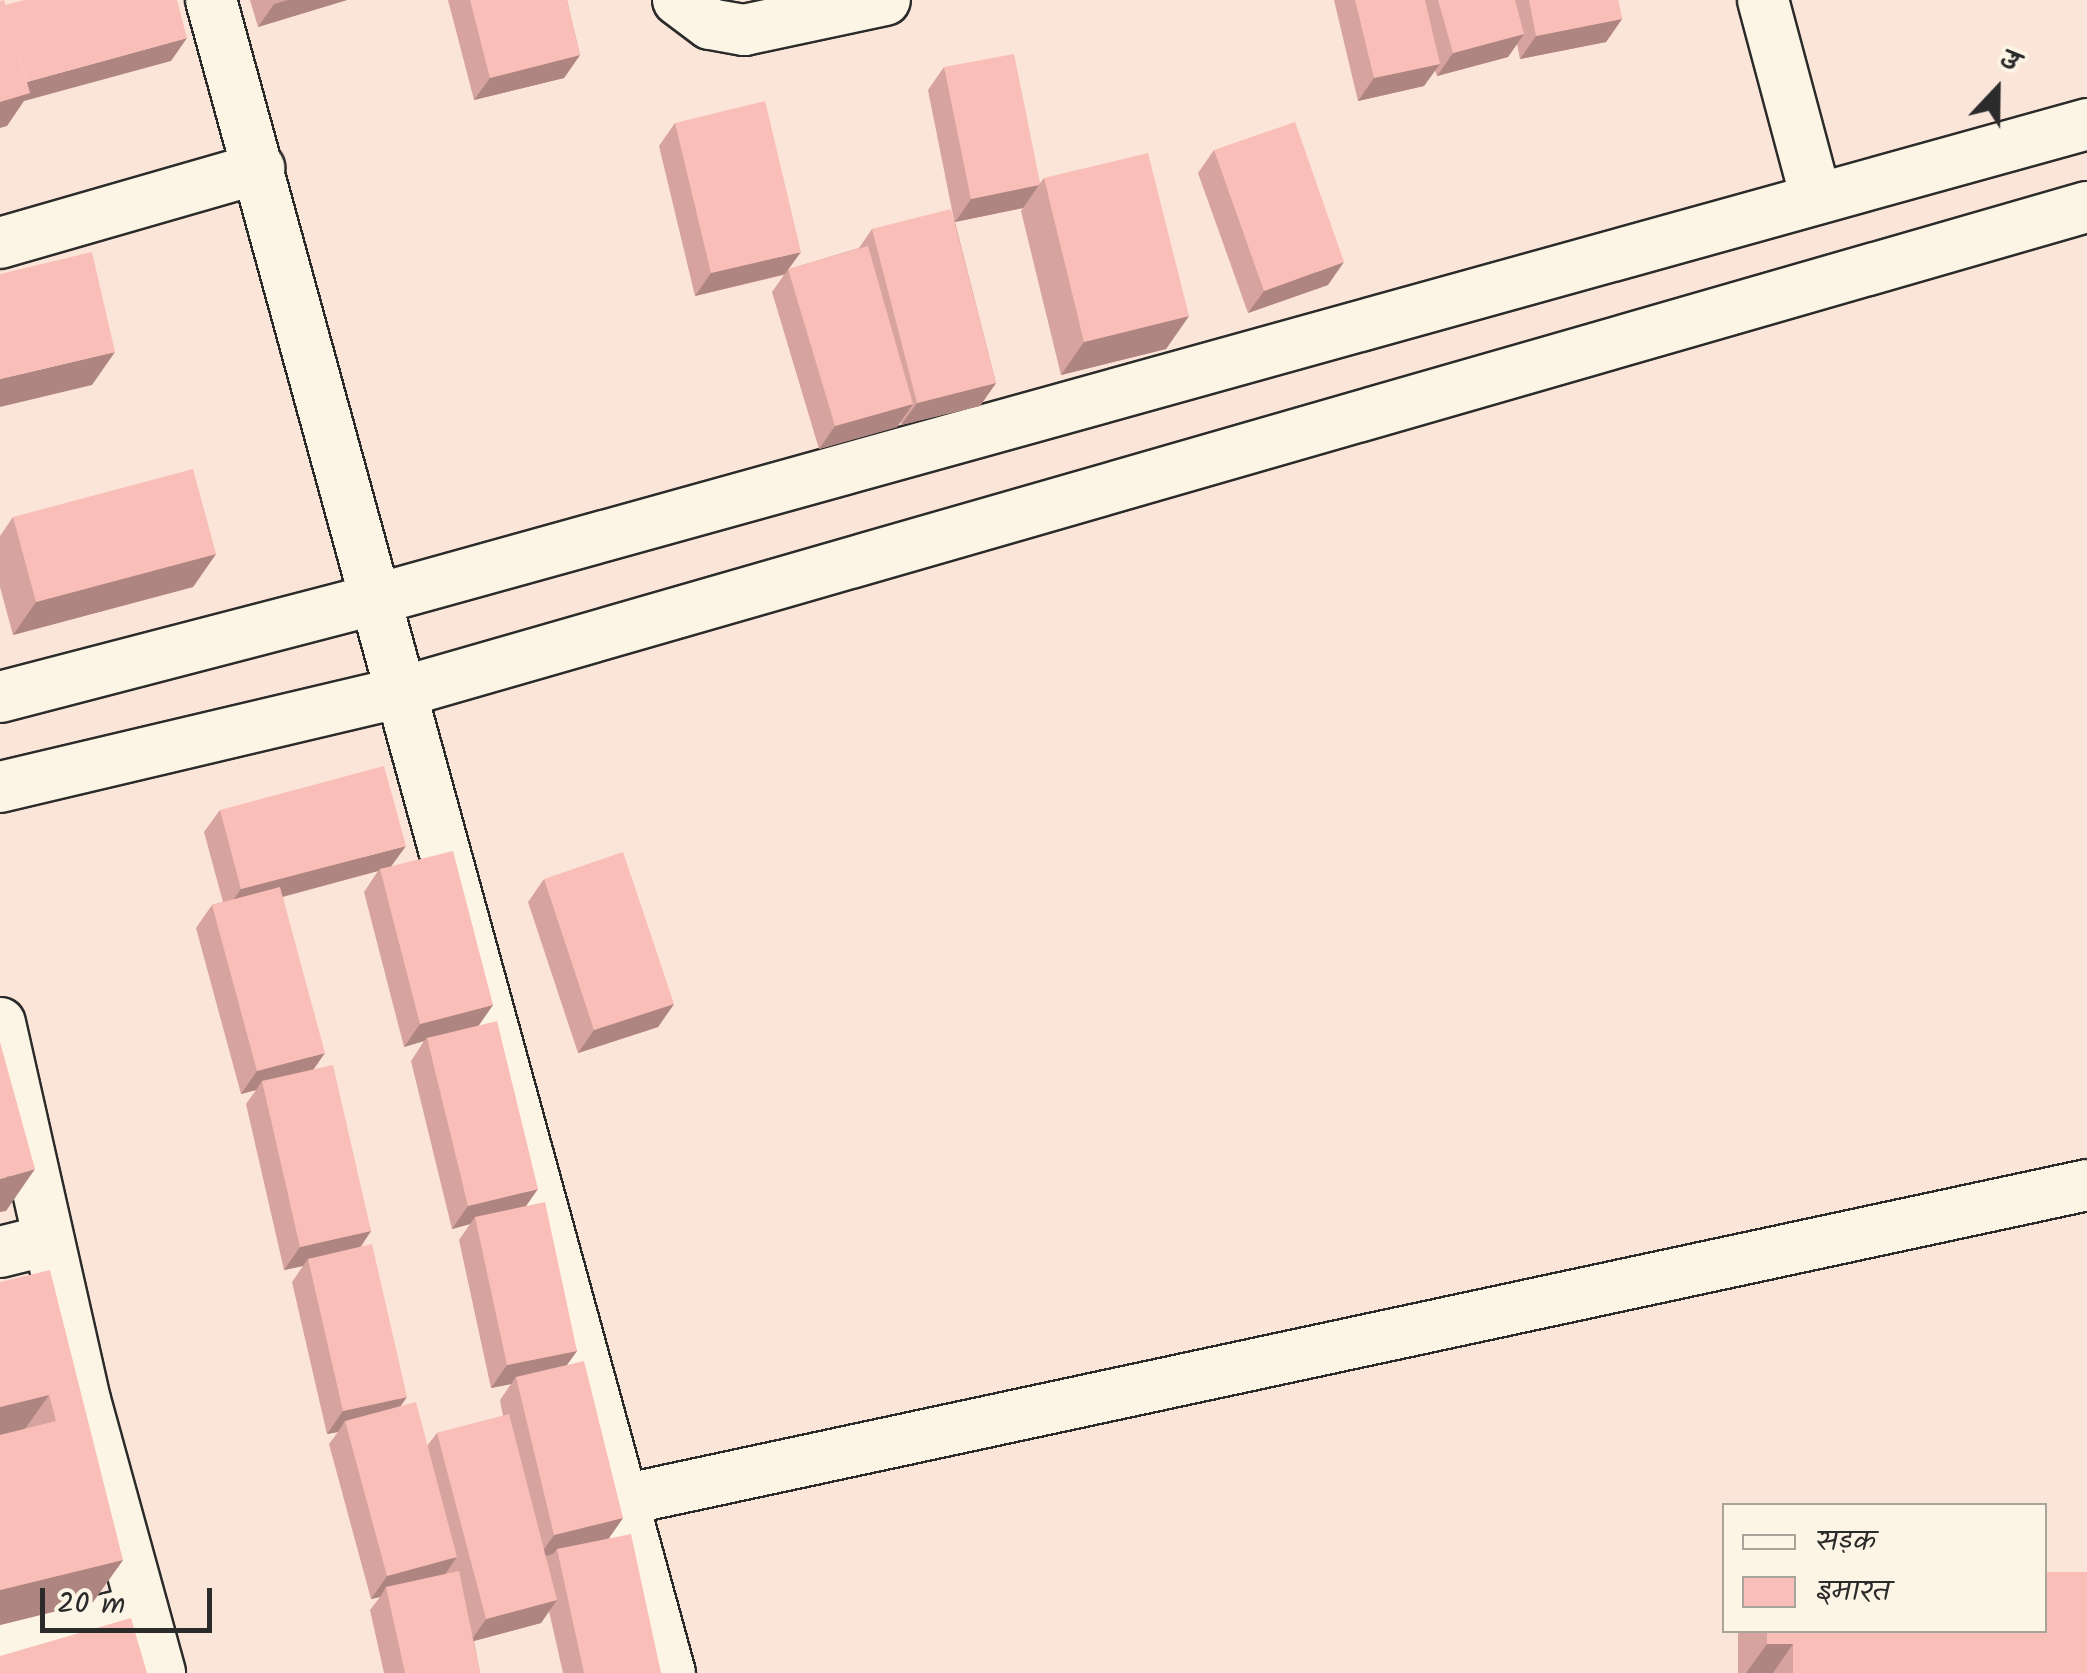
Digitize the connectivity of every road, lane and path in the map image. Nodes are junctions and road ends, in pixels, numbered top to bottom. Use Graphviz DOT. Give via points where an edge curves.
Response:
graph roads {
  1 [pos="211,0"];
  2 [pos="678,0"];
  3 [pos="885,0"];
  4 [pos="1763,0"];
  5 [pos="2087,124"];
  6 [pos="259,168"];
  7 [pos="1816,198"];
  8 [pos="2087,206"];
  9 [pos="0,242"];
  10 [pos="377,599"];
  11 [pos="402,692"];
  12 [pos="0,697"];
  13 [pos="0,788"];
  14 [pos="0,1023"];
  15 [pos="2087,1185"];
  16 [pos="48,1240"];
  17 [pos="0,1252"];
  18 [pos="623,1500"];
  19 [pos="143,1610"];
  20 [pos="0,1646"];
  21 [pos="160,1673"];
  22 [pos="670,1673"];
  1 -- 6 [label="street"];
  2 -- 3 [label="street" via="710,24 744,30"];
  4 -- 7 [label="street"];
  5 -- 7 [label="street"];
  6 -- 9 [label="street"];
  6 -- 10 [label="street"];
  7 -- 10 [label="street"];
  8 -- 11 [label="street"];
  10 -- 11 [label="street"];
  10 -- 12 [label="street"];
  11 -- 13 [label="street"];
  11 -- 18 [label="street"];
  14 -- 16 [label="street"];
  15 -- 18 [label="street"];
  16 -- 17 [label="street"];
  16 -- 19 [label="street"];
  18 -- 22 [label="street"];
  19 -- 20 [label="street"];
  19 -- 21 [label="street"];
}
